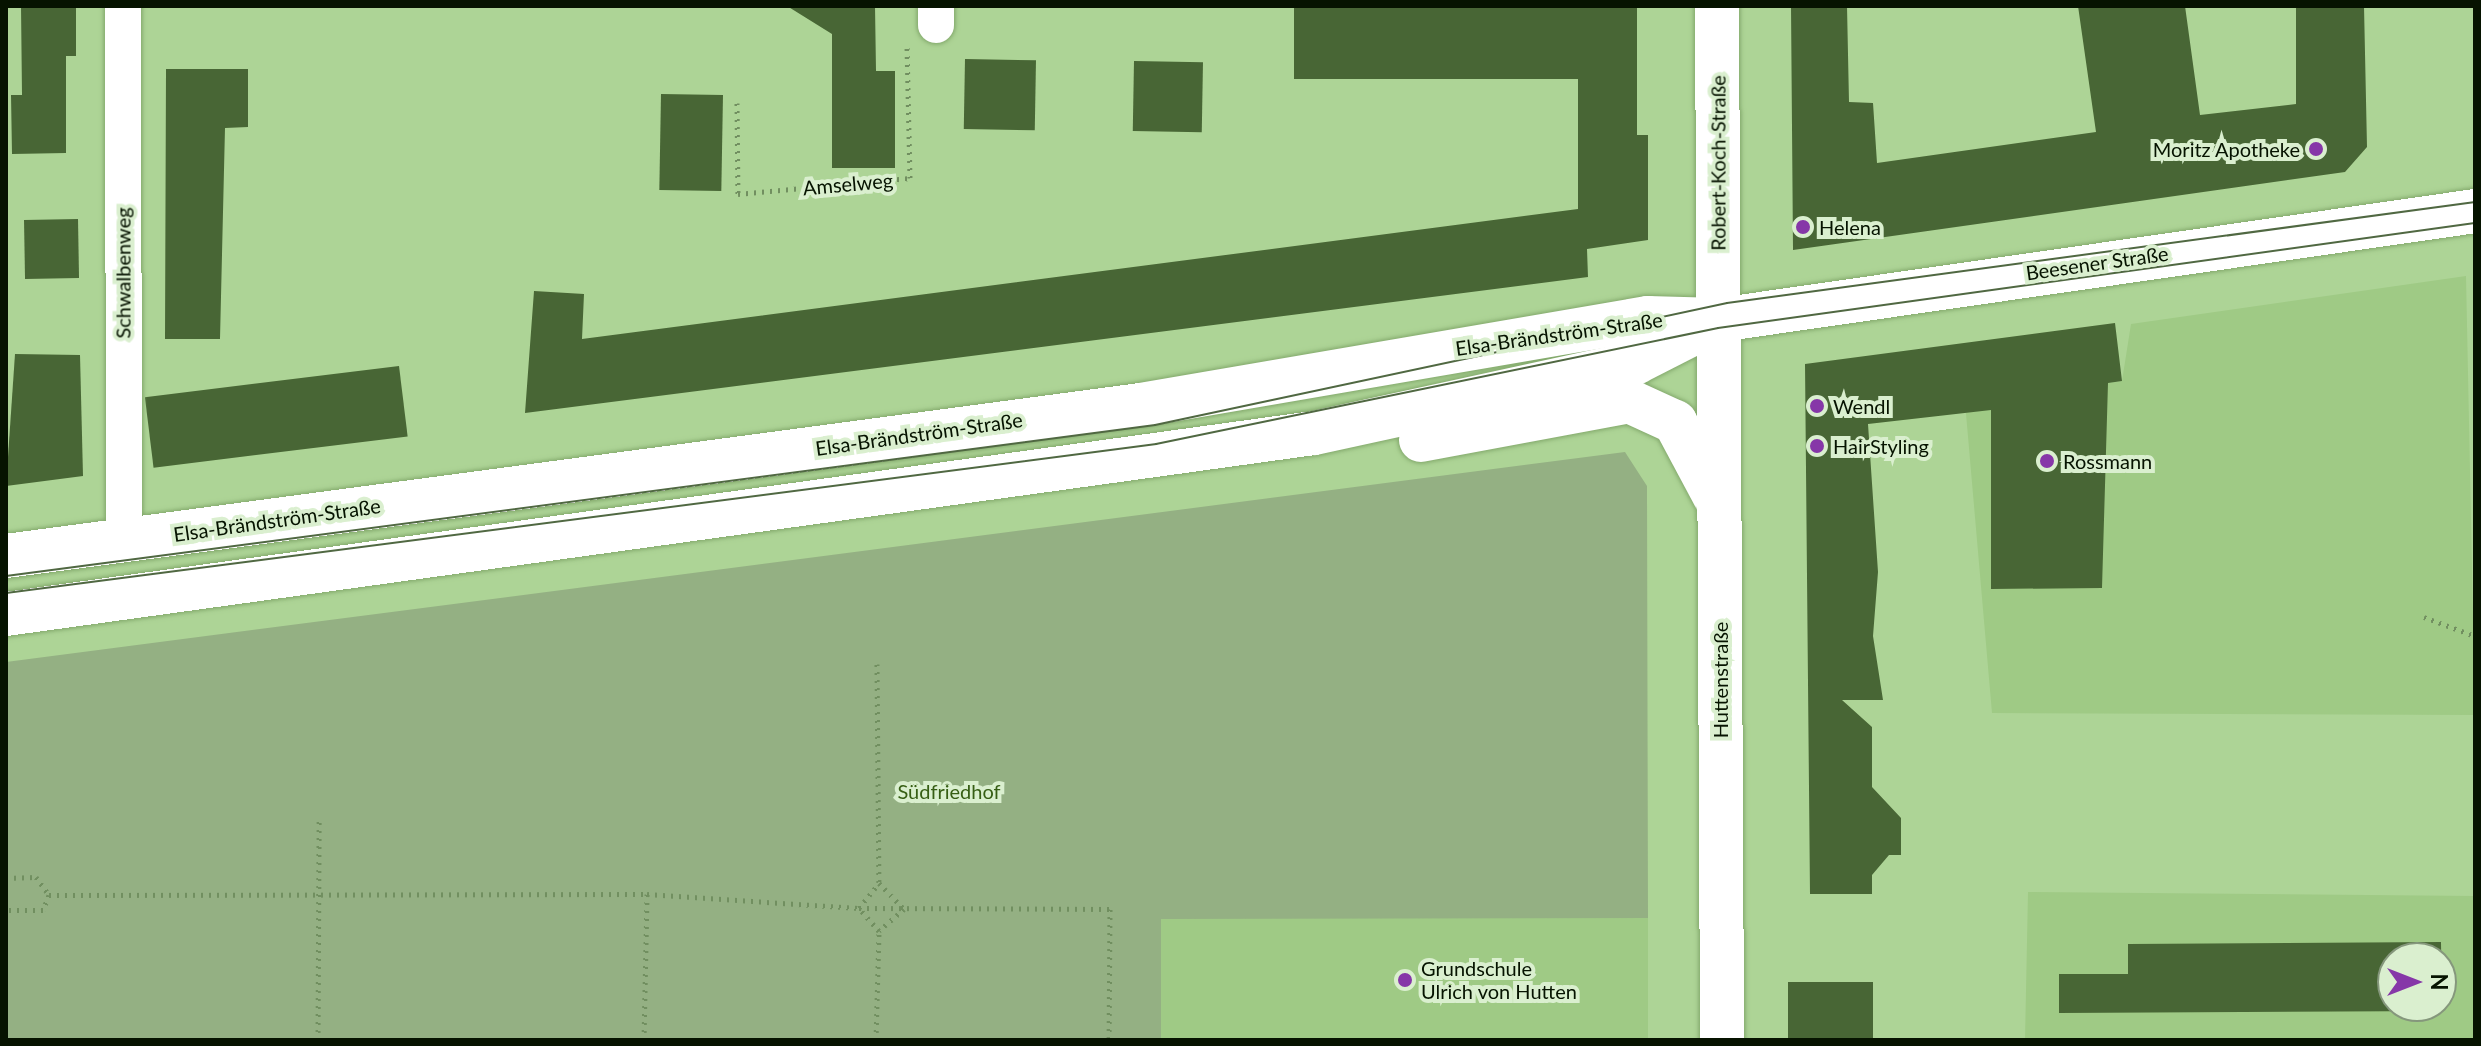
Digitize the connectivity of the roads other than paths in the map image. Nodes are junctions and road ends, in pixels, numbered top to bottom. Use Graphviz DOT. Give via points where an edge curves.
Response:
graph roads {
  1 [pos="123,6"];
  2 [pos="1717,6"];
  3 [pos="2475,211"];
  4 [pos="1719,320"];
  5 [pos="1332,429"];
  6 [pos="1720,509"];
  7 [pos="124,540"];
  8 [pos="6,556"];
  9 [pos="6,614"];
  10 [pos="1722,1040"];
  1 -- 7 [label="street, Schwalbenweg"];
  2 -- 4 [label="street, Robert-Koch-Straße"];
  3 -- 4 [label="street, Beesener Straße"];
  4 -- 5 [label="street, Elsa-Brändström-Straße" via="1635,363"];
  4 -- 6 [label="street, Huttenstraße"];
  4 -- 7 [label="street, Elsa-Brändström-Straße" via="1648,318 1141,405"];
  5 -- 6 [label="street" via="1411,442 1629,401 1675,422 1696,448"];
  5 -- 9 [label="street, Elsa-Brändström-Straße"];
  6 -- 10 [label="street, Huttenstraße"];
  7 -- 8 [label="street, Elsa-Brändström-Straße"];
}
